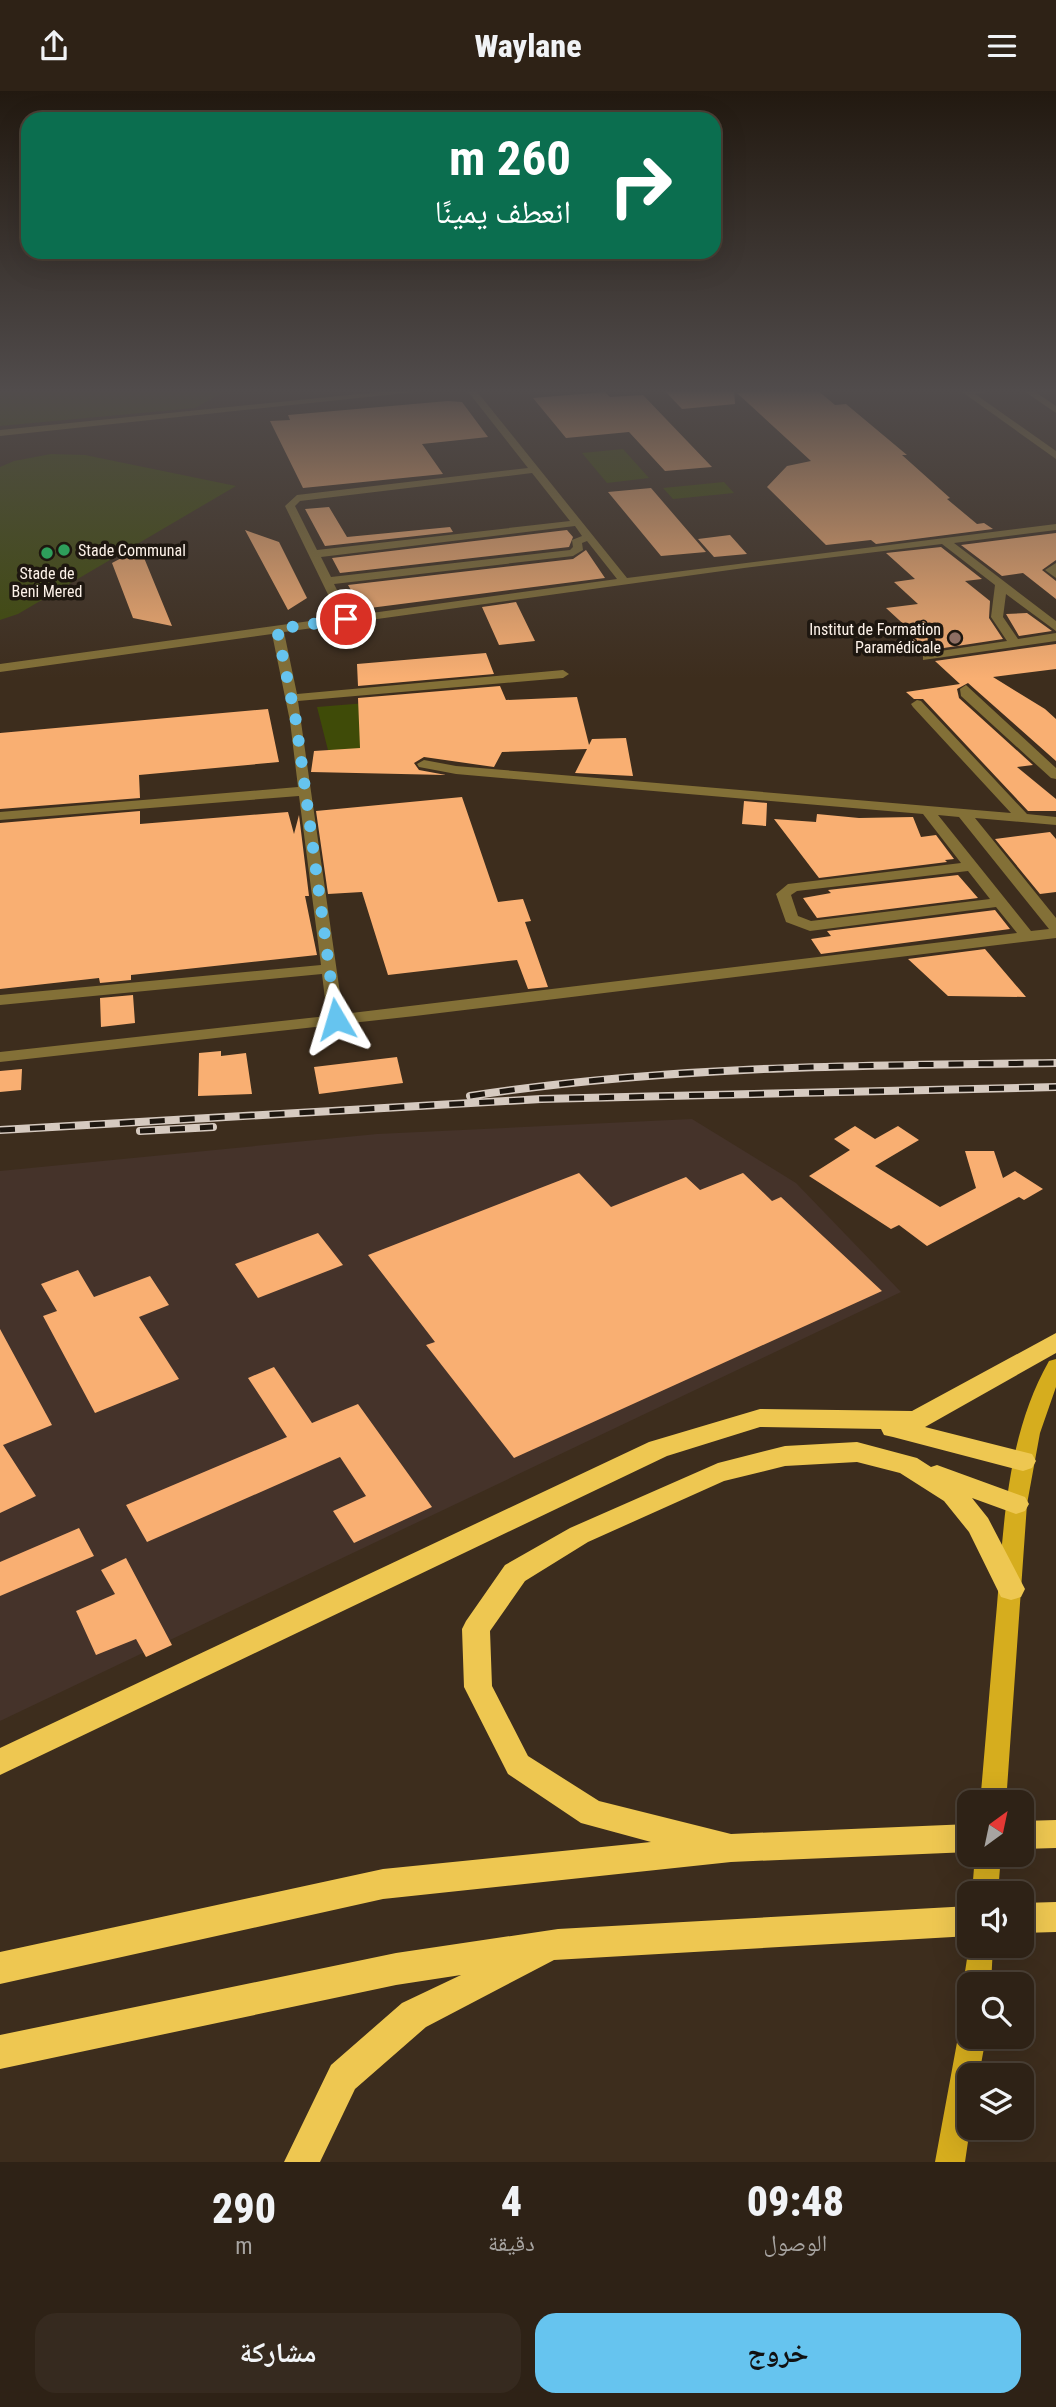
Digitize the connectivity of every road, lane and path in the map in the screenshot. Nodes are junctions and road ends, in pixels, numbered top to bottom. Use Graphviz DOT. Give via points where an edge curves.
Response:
graph roads {
  1 [pos="386,486"];
  2 [pos="547,486"];
  3 [pos="577,523"];
  4 [pos="1056,527"];
  5 [pos="1042,529"];
  6 [pos="588,537"];
  7 [pos="1056,539"];
  8 [pos="946,542"];
  9 [pos="315,554"];
  10 [pos="1056,566"];
  11 [pos="1056,575"];
  12 [pos="328,581"];
  13 [pos="624,582"];
  14 [pos="1001,584"];
  15 [pos="346,619"];
  16 [pos="1056,627"];
  17 [pos="277,629"];
  18 [pos="1056,637"];
  19 [pos="1014,644"];
  20 [pos="927,657"];
  21 [pos="0,668"];
  22 [pos="563,674"];
  23 [pos="966,689"];
  24 [pos="291,698"];
  25 [pos="917,704"];
  26 [pos="424,764"];
  27 [pos="1056,775"];
  28 [pos="306,791"];
  29 [pos="927,810"];
  30 [pos="963,813"];
  31 [pos="0,815"];
  32 [pos="1023,818"];
  33 [pos="1056,821"];
  34 [pos="971,866"];
  35 [pos="1000,902"];
  36 [pos="1056,931"];
  37 [pos="1027,936"];
  38 [pos="330,969"];
  39 [pos="0,1000"];
  40 [pos="336,1019"];
  41 [pos="0,1057"];
  42 [pos="1056,1342"];
  43 [pos="1056,1366"];
  44 [pos="859,1419"];
  45 [pos="1023,1461"];
  46 [pos="908,1465"];
  47 [pos="1016,1504"];
  48 [pos="1011,1589"];
  49 [pos="0,1762"];
  50 [pos="994,1790"];
  51 [pos="1056,1834"];
  52 [pos="1034,1835"];
  53 [pos="957,1838"];
  54 [pos="731,1848"];
  55 [pos="1056,1917"];
  56 [pos="1034,1918"];
  57 [pos="957,1922"];
  58 [pos="558,1944"];
  59 [pos="0,1968"];
  60 [pos="971,2049"];
  61 [pos="0,2052"];
  62 [pos="302,2162"];
  63 [pos="950,2162"];
  1 -- 9 [label="street" via="297,498 290,506"];
  2 -- 3 [label="street"];
  3 -- 6 [label="street"];
  3 -- 9 [label="street"];
  4 -- 5 [label="street"];
  5 -- 7 [label="street"];
  5 -- 8 [label="street"];
  6 -- 12 [label="street" via="576,542 579,548 573,553"];
  6 -- 13 [label="street"];
  8 -- 13 [label="street"];
  8 -- 14 [label="street"];
  9 -- 12 [label="street"];
  10 -- 11 [label="street" via="1051,570"];
  12 -- 15 [label="street"];
  13 -- 15 [label="street"];
  14 -- 16 [label="street"];
  14 -- 19 [label="street" via="997,617"];
  15 -- 17 [label="street"];
  17 -- 21 [label="street"];
  17 -- 24 [label="street"];
  18 -- 19 [label="street"];
  19 -- 20 [label="street"];
  22 -- 24 [label="street"];
  23 -- 27 [label="street" via="965,693"];
  24 -- 28 [label="street"];
  25 -- 32 [label="street"];
  26 -- 29 [label="street"];
  28 -- 31 [label="street"];
  28 -- 38 [label="street"];
  29 -- 30 [label="street"];
  29 -- 34 [label="street"];
  30 -- 32 [label="street"];
  30 -- 36 [label="street"];
  32 -- 33 [label="street"];
  34 -- 35 [label="street"];
  34 -- 35 [label="street" via="793,887 783,894 791,919 810,926"];
  35 -- 37 [label="street"];
  36 -- 37 [label="street"];
  37 -- 40 [label="street"];
  38 -- 39 [label="street"];
  38 -- 40 [label="street"];
  40 -- 41 [label="street"];
  42 -- 44 [label="highway" via="916,1420"];
  43 -- 45 [label="main road" via="1043,1389"];
  44 -- 45 [label="highway"];
  44 -- 49 [label="highway" via="760,1418 657,1449"];
  45 -- 47 [label="main road"];
  46 -- 47 [label="highway"];
  46 -- 48 [label="highway" via="953,1494 979,1525"];
  46 -- 54 [label="highway" via="857,1452 785,1456 718,1473 579,1535 514,1573 476,1629 478,1687 518,1765 592,1813"];
  47 -- 48 [label="main road"];
  48 -- 50 [label="main road"];
  51 -- 52 [label="highway"];
  53 -- 54 [label="highway"];
  54 -- 59 [label="highway" via="383,1884"];
  55 -- 56 [label="highway"];
  57 -- 58 [label="highway"];
  58 -- 61 [label="highway" via="396,1969"];
  58 -- 62 [label="highway" via="414,2015 343,2077"];
  60 -- 63 [label="main road"];
}
